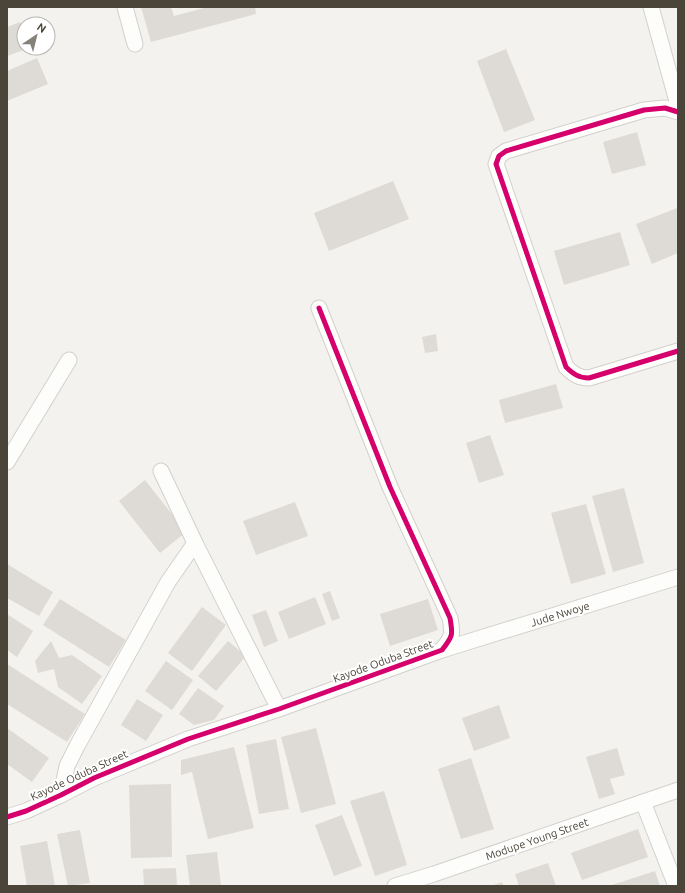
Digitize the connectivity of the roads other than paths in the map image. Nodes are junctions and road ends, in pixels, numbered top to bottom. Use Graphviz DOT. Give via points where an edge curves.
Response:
graph roads {
  1 [pos="125,7"];
  2 [pos="651,7"];
  3 [pos="135,44"];
  4 [pos="678,105"];
  5 [pos="678,112"];
  6 [pos="319,308"];
  7 [pos="678,351"];
  8 [pos="69,360"];
  9 [pos="7,462"];
  10 [pos="161,471"];
  11 [pos="195,543"];
  12 [pos="678,577"];
  13 [pos="442,650"];
  14 [pos="279,709"];
  15 [pos="678,790"];
  16 [pos="61,795"];
  17 [pos="643,802"];
  18 [pos="7,817"];
  19 [pos="437,880"];
  20 [pos="395,886"];
  21 [pos="676,886"];
  1 -- 3 [label="street"];
  2 -- 4 [label="street"];
  5 -- 7 [label="street" via="665,108 644,110 506,151 499,156 496,164 569,371 589,378"];
  6 -- 13 [label="street, Kayode Oduba Street" via="390,487 450,618 452,632"];
  8 -- 9 [label="street"];
  10 -- 11 [label="street"];
  11 -- 14 [label="street"];
  11 -- 16 [label="street" via="168,582 77,746 67,766"];
  12 -- 13 [label="street, Jude Nwoye"];
  13 -- 14 [label="street, Kayode Oduba Street"];
  14 -- 16 [label="street, Kayode Oduba Street" via="181,741"];
  15 -- 17 [label="street, Modupe Young Street"];
  16 -- 18 [label="street, Kayode Oduba Street"];
  17 -- 19 [label="street, Modupe Young Street"];
  17 -- 21 [label="street"];
  19 -- 20 [label="street, Modupe Young Street"];
}
